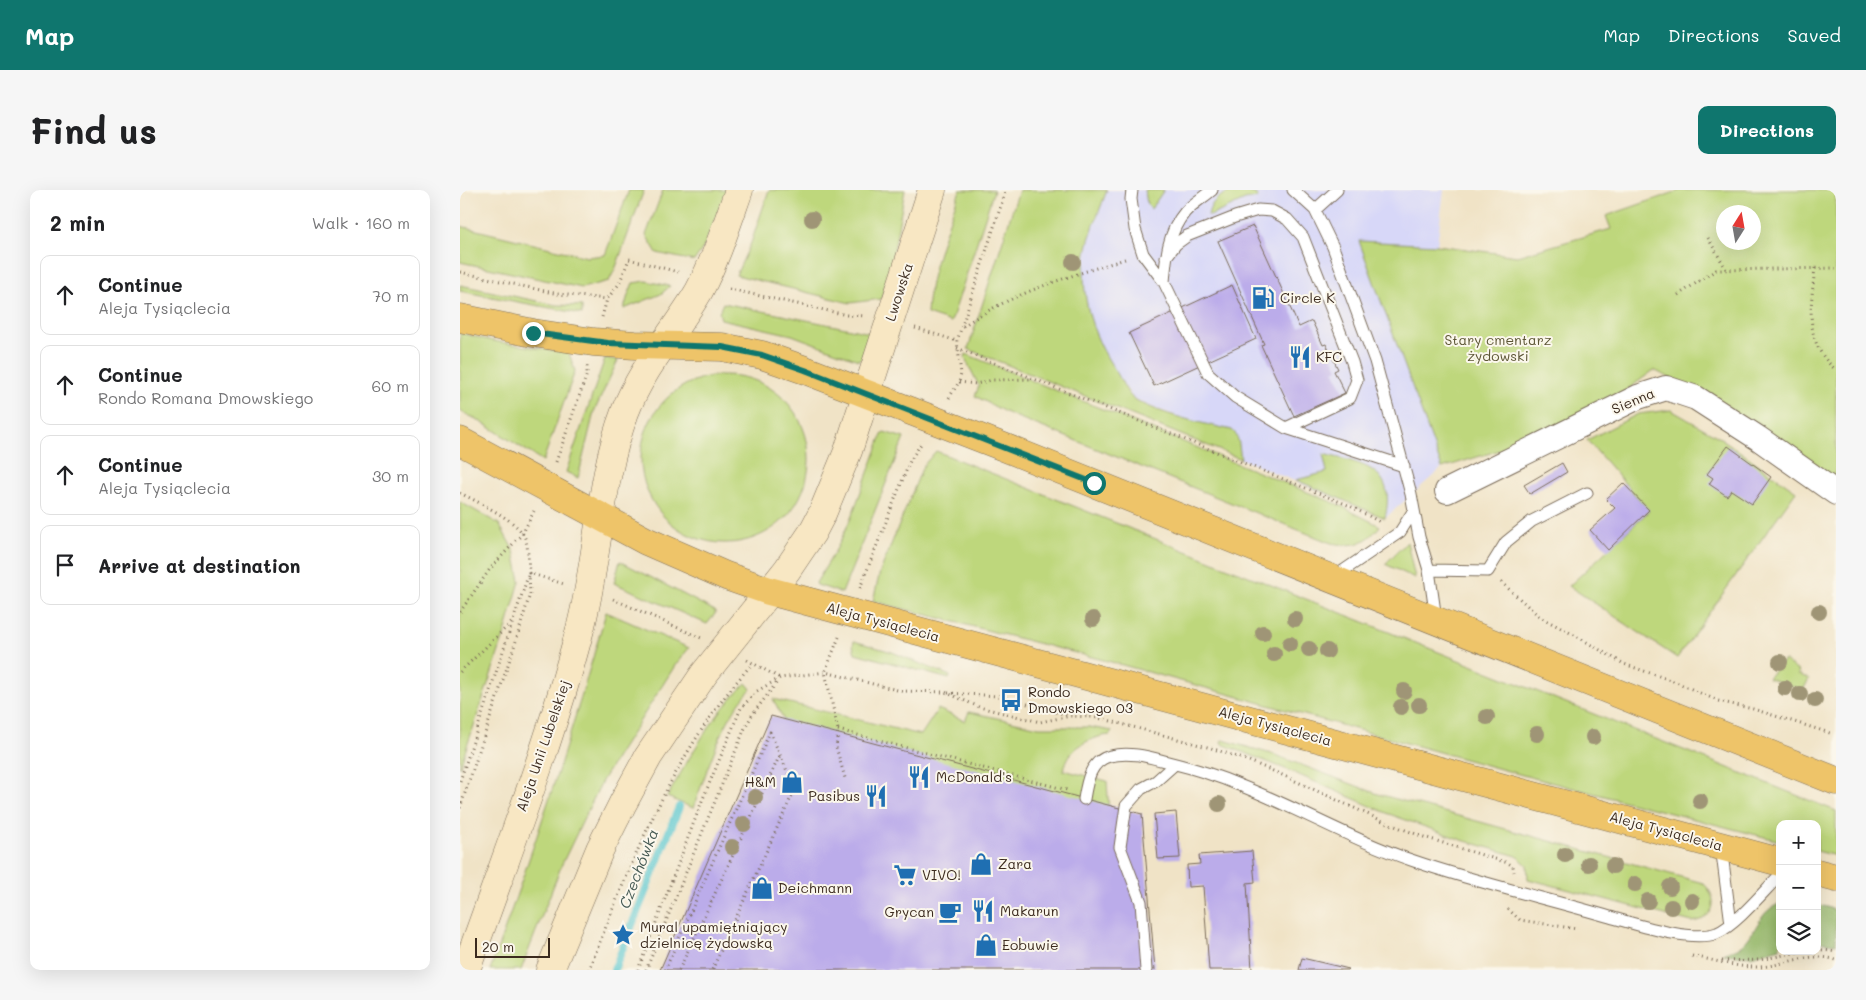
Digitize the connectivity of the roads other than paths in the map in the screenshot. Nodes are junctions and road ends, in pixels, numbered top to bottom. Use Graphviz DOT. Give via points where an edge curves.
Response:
graph roads {
  1 [pos="739,190"];
  2 [pos="932,190"];
  3 [pos="1132,190"];
  4 [pos="1212,190"];
  5 [pos="1293,190"];
  6 [pos="1337,190"];
  7 [pos="1315,210"];
  8 [pos="1166,257"];
  9 [pos="1164,282"];
  10 [pos="460,318"];
  11 [pos="662,346"];
  12 [pos="866,394"];
  13 [pos="1286,428"];
  14 [pos="460,441"];
  15 [pos="1404,466"];
  16 [pos="1446,491"];
  17 [pos="1587,493"];
  18 [pos="1836,493"];
  19 [pos="1414,510"];
  20 [pos="600,517"];
  21 [pos="1429,570"];
  22 [pos="1332,578"];
  23 [pos="769,591"];
  24 [pos="1437,621"];
  25 [pos="1175,764"];
  26 [pos="1836,781"];
  27 [pos="1084,796"];
  28 [pos="1721,846"];
  29 [pos="1776,861"];
  30 [pos="1821,874"];
  31 [pos="1836,878"];
  32 [pos="1776,879"];
  33 [pos="1731,924"];
  34 [pos="466,970"];
  35 [pos="550,970"];
  36 [pos="1146,970"];
  1 -- 11 [label="main road" via="704,280"];
  2 -- 12 [label="main road, Lwowska"];
  3 -- 9 [label="lane" via="1135,230 1142,254"];
  4 -- 8 [label="lane" via="1185,212 1172,233"];
  5 -- 7 [label="lane"];
  6 -- 7 [label="lane"];
  7 -- 15 [label="lane" via="1333,247 1375,361"];
  8 -- 9 [label="lane"];
  8 -- 13 [label="lane" via="1187,236 1258,210 1272,211 1287,219 1303,237 1357,380 1350,398"];
  9 -- 13 [label="lane" via="1208,373 1234,397"];
  10 -- 11 [label="main road" via="593,342"];
  11 -- 12 [label="main road" via="722,347 762,355"];
  11 -- 20 [label="main road, Aleja Unii Lubelskiej" via="626,411"];
  12 -- 22 [label="main road"];
  12 -- 23 [label="main road, Lwowska" via="830,498 801,550"];
  13 -- 15 [label="lane"];
  14 -- 20 [label="main road"];
  15 -- 19 [label="lane"];
  16 -- 18 [label="street, Sienna" via="1638,397 1666,388 1696,398"];
  17 -- 21 [label="lane" via="1532,521 1506,542 1488,571"];
  19 -- 21 [label="lane"];
  19 -- 22 [label="lane" via="1400,532"];
  20 -- 23 [label="main road, Aleja Tysiąclecia" via="654,545"];
  20 -- 34 [label="main road, Aleja Unii Lubelskiej" via="590,591 569,670"];
  21 -- 24 [label="lane"];
  22 -- 24 [label="main road"];
  23 -- 28 [label="main road, Aleja Tysiąclecia"];
  23 -- 35 [label="main road" via="704,674 648,757 600,849"];
  24 -- 26 [label="main road"];
  25 -- 27 [label="lane" via="1128,753 1109,756 1098,762 1090,773"];
  25 -- 33 [label="lane" via="1240,785 1384,850 1457,874 1686,936 1716,933"];
  25 -- 36 [label="lane" via="1141,789 1126,806 1120,847 1141,902"];
  28 -- 29 [label="main road, Aleja Tysiąclecia"];
  28 -- 33 [label="lane"];
  30 -- 31 [label="main road"];
  32 -- 33 [label="lane"];
}
